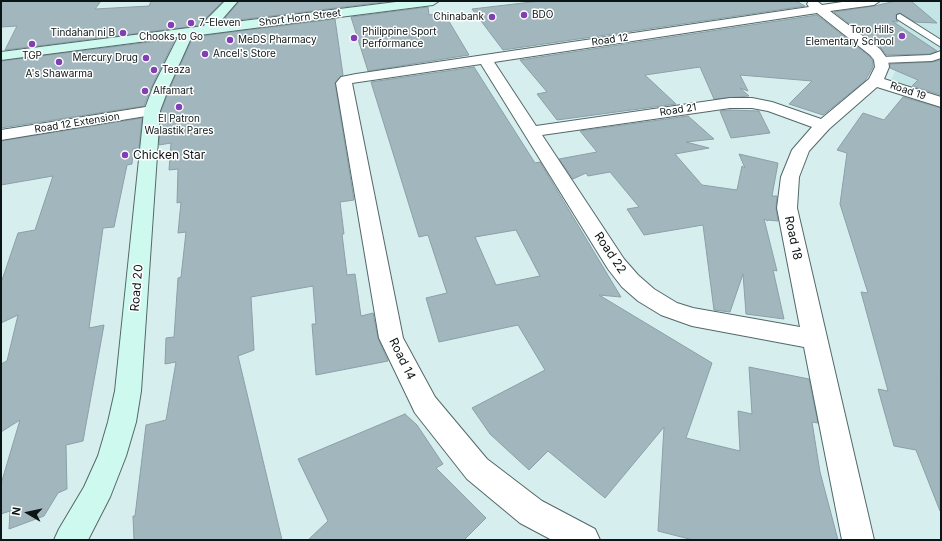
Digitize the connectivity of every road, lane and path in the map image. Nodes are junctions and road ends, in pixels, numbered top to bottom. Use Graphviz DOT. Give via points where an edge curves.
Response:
graph roads {
  1 [pos="232,1"];
  2 [pos="433,1"];
  3 [pos="874,1"];
  4 [pos="388,4"];
  5 [pos="814,5"];
  6 [pos="900,17"];
  7 [pos="210,29"];
  8 [pos="187,32"];
  9 [pos="941,44"];
  10 [pos="1,56"];
  11 [pos="484,58"];
  12 [pos="938,58"];
  13 [pos="878,71"];
  14 [pos="346,80"];
  15 [pos="941,102"];
  16 [pos="152,111"];
  17 [pos="823,125"];
  18 [pos="532,132"];
  19 [pos="1,135"];
  20 [pos="814,339"];
  21 [pos="70,540"];
  22 [pos="584,540"];
  23 [pos="858,540"];
  1 -- 7 [label="street" via="212,22"];
  2 -- 4 [label="street, Short Horn Street"];
  3 -- 5 [label="street, Road 12"];
  4 -- 7 [label="street, Short Horn Street"];
  5 -- 11 [label="street, Road 12"];
  5 -- 13 [label="street" via="875,52"];
  6 -- 9 [label="lane"];
  7 -- 8 [label="street, Short Horn Street"];
  8 -- 10 [label="street, Short Horn Street"];
  8 -- 16 [label="street, Road 20"];
  11 -- 14 [label="street, Road 12"];
  11 -- 18 [label="street, Road 22"];
  12 -- 13 [label="lane"];
  13 -- 15 [label="street, Road 19"];
  13 -- 17 [label="street, Road 18"];
  14 -- 22 [label="street, Road 14" via="344,86 391,338 425,405 477,469 531,512"];
  16 -- 19 [label="street, Road 12 Extension"];
  16 -- 21 [label="street, Road 20" via="128,391 112,456 95,497"];
  17 -- 18 [label="street, Road 21" via="772,107 752,103 730,103"];
  17 -- 20 [label="street, Road 18" via="801,150 790,177 787,208"];
  18 -- 20 [label="street, Road 22" via="616,264 646,296 692,317"];
  20 -- 23 [label="street, Road 18"];
}
